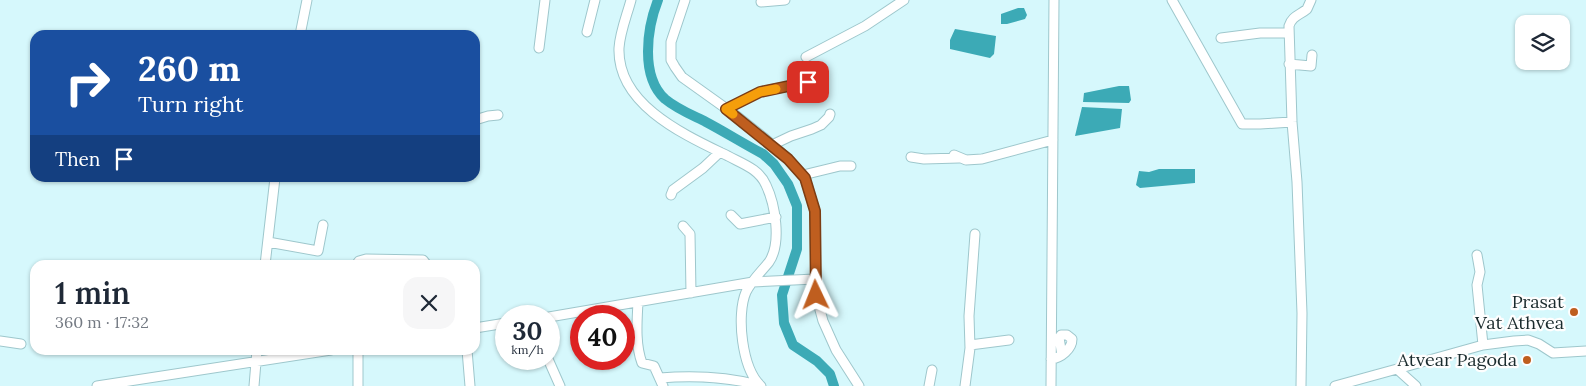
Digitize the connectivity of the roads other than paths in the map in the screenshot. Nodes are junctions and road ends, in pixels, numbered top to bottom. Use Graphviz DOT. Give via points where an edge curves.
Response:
graph roads {
  1 [pos="307,0"];
  2 [pos="545,0"];
  3 [pos="595,0"];
  4 [pos="631,0"];
  5 [pos="685,0"];
  6 [pos="785,0"];
  7 [pos="904,0"];
  8 [pos="1054,0"];
  9 [pos="1172,0"];
  10 [pos="1311,0"];
  11 [pos="761,2"];
  12 [pos="301,30"];
  13 [pos="586,32"];
  14 [pos="1289,33"];
  15 [pos="1221,38"];
  16 [pos="539,48"];
  17 [pos="1312,55"];
  18 [pos="806,56"];
  19 [pos="1289,64"];
  20 [pos="808,82"];
  21 [pos="726,109"];
  22 [pos="830,114"];
  23 [pos="498,115"];
  24 [pos="480,118"];
  25 [pos="1292,122"];
  26 [pos="1053,140"];
  27 [pos="772,145"];
  28 [pos="720,152"];
  29 [pos="911,158"];
  30 [pos="851,166"];
  31 [pos="803,175"];
  32 [pos="275,182"];
  33 [pos="671,195"];
  34 [pos="731,215"];
  35 [pos="776,217"];
  36 [pos="323,225"];
  37 [pos="683,226"];
  38 [pos="975,234"];
  39 [pos="268,242"];
  40 [pos="1477,255"];
  41 [pos="266,260"];
  42 [pos="362,260"];
  43 [pos="423,260"];
  44 [pos="814,279"];
  45 [pos="756,281"];
  46 [pos="691,292"];
  47 [pos="638,302"];
  48 [pos="560,315"];
  49 [pos="495,325"];
  50 [pos="480,327"];
  51 [pos="1009,340"];
  52 [pos="0,341"];
  53 [pos="21,344"];
  54 [pos="970,345"];
  55 [pos="1483,345"];
  56 [pos="1586,351"];
  57 [pos="256,355"];
  58 [pos="296,355"];
  59 [pos="358,355"];
  60 [pos="468,355"];
  61 [pos="1062,355"];
  62 [pos="1051,359"];
  63 [pos="254,361"];
  64 [pos="553,370"];
  65 [pos="932,370"];
  66 [pos="1397,370"];
  67 [pos="662,382"];
  68 [pos="97,386"];
  69 [pos="254,386"];
  70 [pos="358,386"];
  71 [pos="470,386"];
  72 [pos="560,386"];
  73 [pos="760,386"];
  74 [pos="859,386"];
  75 [pos="929,386"];
  76 [pos="965,386"];
  77 [pos="1051,386"];
  78 [pos="1301,386"];
  79 [pos="1335,386"];
  80 [pos="1416,386"];
  1 -- 12 [label="street"];
  2 -- 16 [label="street"];
  3 -- 13 [label="street"];
  4 -- 28 [label="street" via="619,45 621,72 644,106"];
  5 -- 21 [label="street" via="671,42 671,60 682,77"];
  6 -- 11 [label="street"];
  7 -- 18 [label="street" via="865,26"];
  8 -- 26 [label="street"];
  9 -- 25 [label="street" via="1242,124"];
  10 -- 14 [label="street" via="1308,9 1290,21"];
  14 -- 15 [label="street"];
  14 -- 19 [label="street"];
  17 -- 19 [label="street" via="1311,66"];
  19 -- 25 [label="street"];
  20 -- 21 [label="street" via="760,92"];
  21 -- 27 [label="street"];
  22 -- 27 [label="street" via="821,125"];
  23 -- 24 [label="street"];
  25 -- 78 [label="street" via="1302,313"];
  26 -- 29 [label="street" via="982,159"];
  26 -- 62 [label="street"];
  27 -- 31 [label="street"];
  28 -- 33 [label="street"];
  28 -- 35 [label="street" via="758,171 767,186"];
  30 -- 31 [label="street" via="832,167"];
  31 -- 44 [label="street" via="815,211"];
  32 -- 39 [label="street"];
  34 -- 35 [label="street" via="740,224"];
  35 -- 45 [label="street" via="770,260"];
  36 -- 39 [label="street" via="318,251"];
  37 -- 46 [label="street" via="690,234"];
  38 -- 54 [label="street"];
  39 -- 41 [label="street"];
  40 -- 55 [label="street"];
  42 -- 43 [label="street"];
  44 -- 45 [label="street"];
  44 -- 74 [label="street" via="823,322"];
  45 -- 46 [label="street"];
  45 -- 73 [label="street" via="746,293 742,331 750,370"];
  46 -- 47 [label="street"];
  47 -- 48 [label="street"];
  47 -- 67 [label="street" via="639,355 646,365 654,366"];
  49 -- 50 [label="street"];
  51 -- 54 [label="street"];
  52 -- 53 [label="street"];
  54 -- 76 [label="street"];
  55 -- 56 [label="street" via="1528,340 1553,353"];
  55 -- 66 [label="street"];
  57 -- 63 [label="street"];
  58 -- 63 [label="street"];
  59 -- 70 [label="street"];
  60 -- 71 [label="street"];
  61 -- 62 [label="street"];
  62 -- 77 [label="street"];
  63 -- 68 [label="street"];
  63 -- 69 [label="street"];
  64 -- 72 [label="street"];
  65 -- 75 [label="street"];
  66 -- 79 [label="street"];
  66 -- 80 [label="street"];
  67 -- 73 [label="street" via="694,376 738,380"];
}
